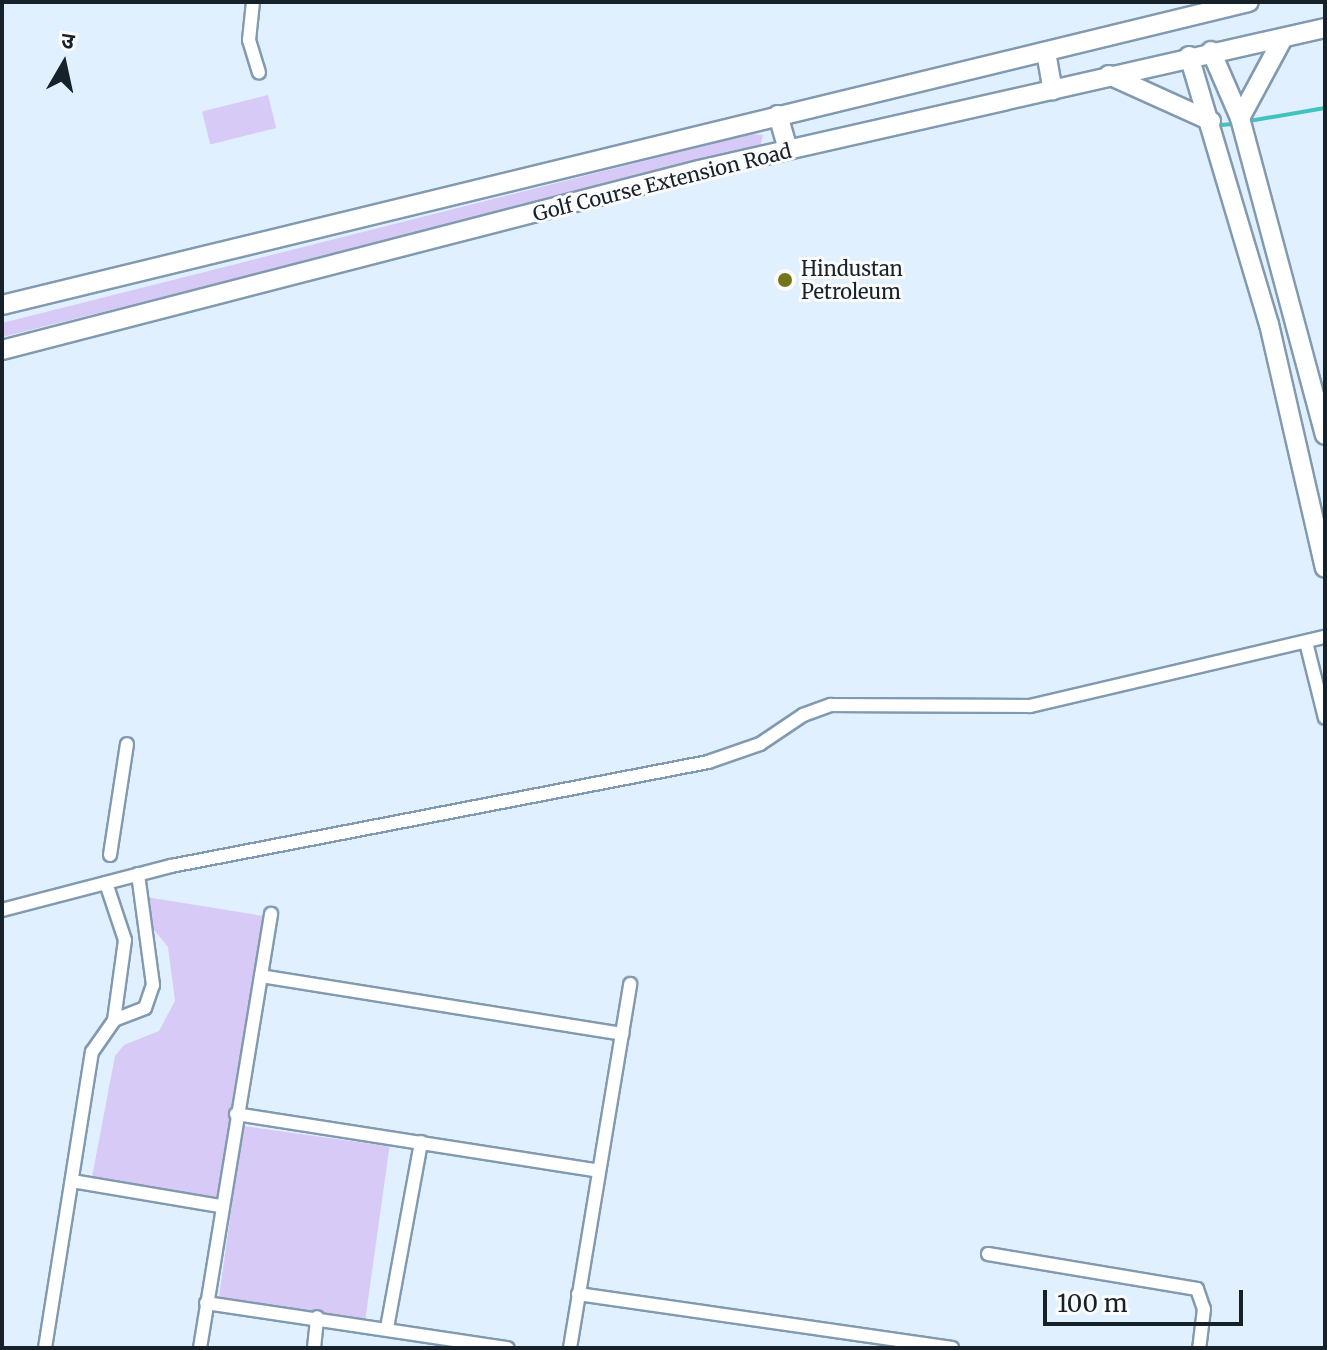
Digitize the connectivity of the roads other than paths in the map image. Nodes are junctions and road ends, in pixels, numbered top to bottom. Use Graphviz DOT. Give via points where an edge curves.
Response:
graph roads {
  1 [pos="253,2"];
  2 [pos="1229,4"];
  3 [pos="1325,28"];
  4 [pos="1283,38"];
  5 [pos="1211,51"];
  6 [pos="1046,52"];
  7 [pos="1189,56"];
  8 [pos="259,72"];
  9 [pos="1109,75"];
  10 [pos="1053,90"];
  11 [pos="778,115"];
  12 [pos="1240,118"];
  13 [pos="1211,121"];
  14 [pos="788,150"];
  15 [pos="2,305"];
  16 [pos="2,350"];
  17 [pos="1325,435"];
  18 [pos="1325,568"];
  19 [pos="1325,637"];
  20 [pos="1306,642"];
  21 [pos="1325,718"];
  22 [pos="127,744"];
  23 [pos="110,855"];
  24 [pos="138,874"];
  25 [pos="106,883"];
  26 [pos="2,910"];
  27 [pos="271,914"];
  28 [pos="261,976"];
  29 [pos="630,984"];
  30 [pos="114,1020"];
  31 [pos="622,1034"];
  32 [pos="236,1114"];
  33 [pos="421,1142"];
  34 [pos="598,1171"];
  35 [pos="72,1181"];
  36 [pos="220,1206"];
  37 [pos="988,1254"];
  38 [pos="578,1294"];
  39 [pos="206,1303"];
  40 [pos="317,1317"];
  41 [pos="387,1328"];
  42 [pos="45,1348"];
  43 [pos="200,1348"];
  44 [pos="314,1348"];
  45 [pos="508,1348"];
  46 [pos="570,1348"];
  47 [pos="952,1348"];
  48 [pos="1199,1348"];
  1 -- 8 [label="street" via="249,40"];
  2 -- 6 [label="main road, Golf Course Extension Road"];
  3 -- 4 [label="main road, Golf Course Extension Road"];
  4 -- 5 [label="main road, Golf Course Extension Road"];
  4 -- 12 [label="main road"];
  5 -- 7 [label="main road, Golf Course Extension Road"];
  5 -- 12 [label="main road"];
  6 -- 10 [label="main road"];
  6 -- 11 [label="main road, Golf Course Extension Road"];
  7 -- 9 [label="main road, Golf Course Extension Road"];
  7 -- 13 [label="main road"];
  9 -- 10 [label="main road, Golf Course Extension Road"];
  9 -- 13 [label="main road"];
  10 -- 14 [label="main road, Golf Course Extension Road"];
  11 -- 14 [label="main road"];
  11 -- 15 [label="main road, Golf Course Extension Road"];
  12 -- 17 [label="main road"];
  13 -- 18 [label="main road" via="1269,324"];
  14 -- 16 [label="main road, Golf Course Extension Road"];
  19 -- 20 [label="street"];
  20 -- 21 [label="street"];
  20 -- 24 [label="street" via="1030,706 831,705 803,715 760,744 708,762"];
  22 -- 23 [label="street"];
  24 -- 25 [label="street"];
  24 -- 30 [label="street" via="153,985 145,1008"];
  25 -- 26 [label="street"];
  25 -- 30 [label="street" via="125,940"];
  27 -- 28 [label="street"];
  28 -- 31 [label="street"];
  28 -- 32 [label="street"];
  29 -- 31 [label="street"];
  30 -- 35 [label="street" via="92,1052"];
  31 -- 34 [label="street"];
  32 -- 33 [label="street"];
  32 -- 36 [label="street"];
  33 -- 34 [label="street"];
  33 -- 41 [label="street"];
  34 -- 38 [label="street"];
  35 -- 36 [label="street"];
  35 -- 42 [label="street"];
  36 -- 39 [label="street"];
  37 -- 48 [label="street" via="1197,1289 1204,1309"];
  38 -- 46 [label="street"];
  38 -- 47 [label="street"];
  39 -- 40 [label="street"];
  39 -- 43 [label="street"];
  40 -- 41 [label="street"];
  40 -- 44 [label="street"];
  41 -- 45 [label="street"];
}
